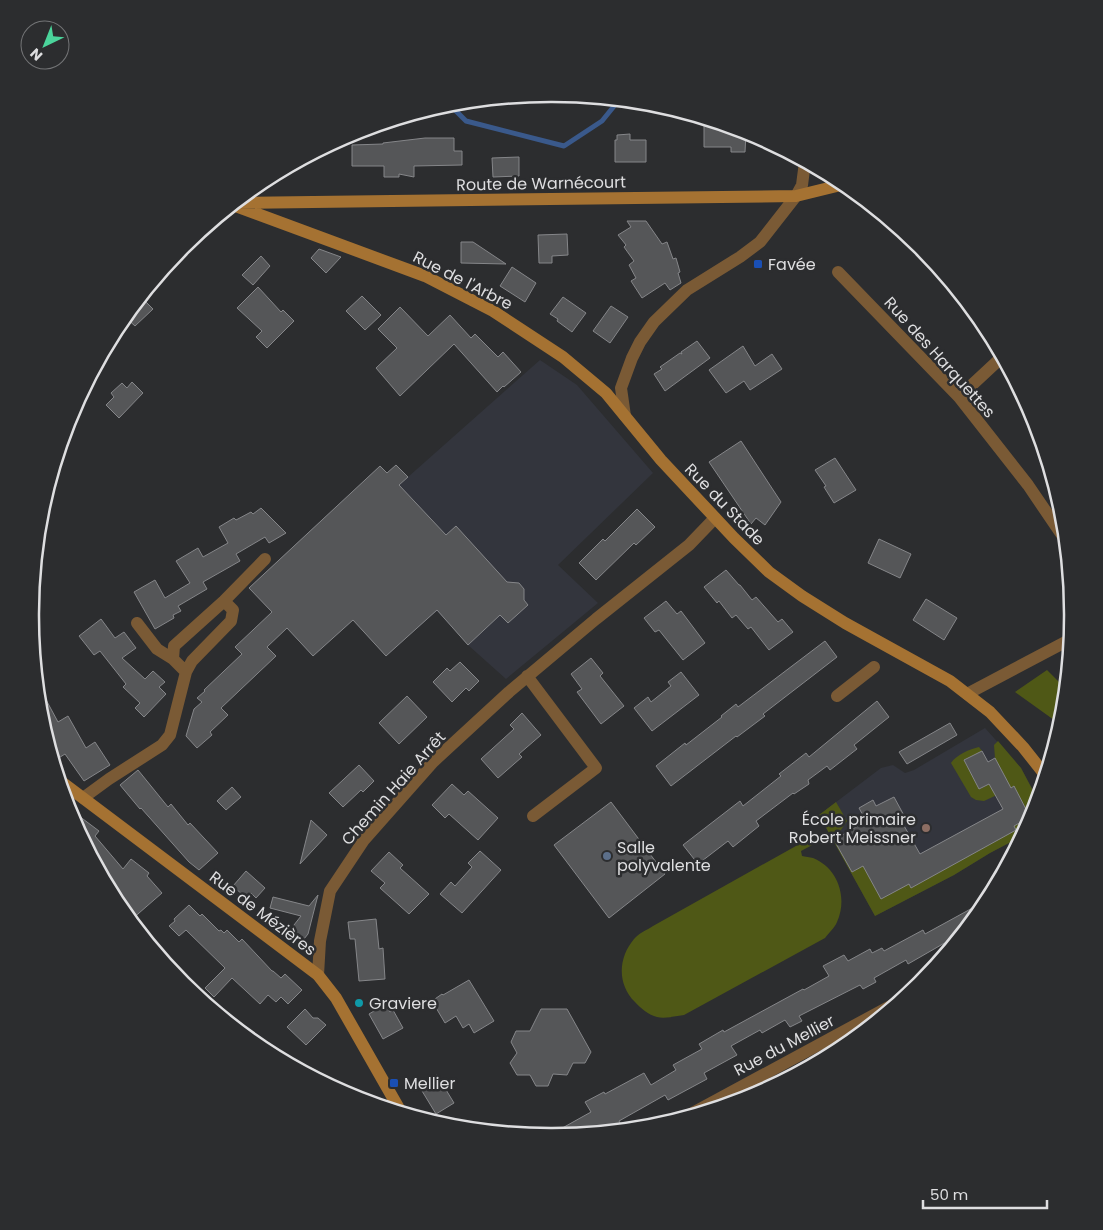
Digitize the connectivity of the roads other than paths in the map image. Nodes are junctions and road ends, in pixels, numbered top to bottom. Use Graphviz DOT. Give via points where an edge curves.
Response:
graph roads {
  1 [pos="804,169"];
  2 [pos="833,187"];
  3 [pos="796,196"];
  4 [pos="247,203"];
  5 [pos="240,207"];
  6 [pos="838,272"];
  7 [pos="997,361"];
  8 [pos="959,397"];
  9 [pos="625,416"];
  10 [pos="715,518"];
  11 [pos="1056,526"];
  12 [pos="265,559"];
  13 [pos="224,601"];
  14 [pos="137,623"];
  15 [pos="1063,643"];
  16 [pos="173,659"];
  17 [pos="874,667"];
  18 [pos="186,672"];
  19 [pos="528,676"];
  20 [pos="967,694"];
  21 [pos="836,696"];
  22 [pos="1040,769"];
  23 [pos="69,787"];
  24 [pos="83,798"];
  25 [pos="533,816"];
  26 [pos="318,975"];
  27 [pos="870,1017"];
  28 [pos="713,1102"];
  29 [pos="396,1104"];
  1 -- 3 [label="street" via="802,185"];
  2 -- 3 [label="street, Route de Warnécourt"];
  3 -- 4 [label="street, Route de Warnécourt"];
  3 -- 9 [label="street" via="760,242 687,290 654,322 632,358 621,388"];
  5 -- 9 [label="street, Rue de l'Arbre" via="425,276 493,311 563,357 606,393"];
  6 -- 8 [label="street, Rue des Harquettes"];
  7 -- 8 [label="street"];
  8 -- 11 [label="street, Rue des Harquettes"];
  9 -- 10 [label="street, Rue du Stade"];
  10 -- 19 [label="street, Chemin Haie Arrêt" via="689,545"];
  10 -- 20 [label="street, Rue du Stade" via="769,572 802,596"];
  12 -- 13 [label="street"];
  13 -- 16 [label="street" via="174,646"];
  13 -- 18 [label="street" via="233,610 231,621 192,661"];
  14 -- 16 [label="street" via="157,650"];
  15 -- 20 [label="street"];
  16 -- 18 [label="street"];
  17 -- 21 [label="street"];
  18 -- 24 [label="street" via="170,735 162,745"];
  19 -- 25 [label="street" via="596,768"];
  19 -- 26 [label="street, Chemin Haie Arrêt" via="433,762 364,840 330,891 320,942"];
  20 -- 22 [label="street, Rue du Stade" via="990,712"];
  23 -- 24 [label="street, Rue de Mézières"];
  24 -- 26 [label="street, Rue de Mézières"];
  26 -- 29 [label="street, Rue de Mézières" via="336,998"];
  27 -- 28 [label="street, Rue du Mellier"];
}
